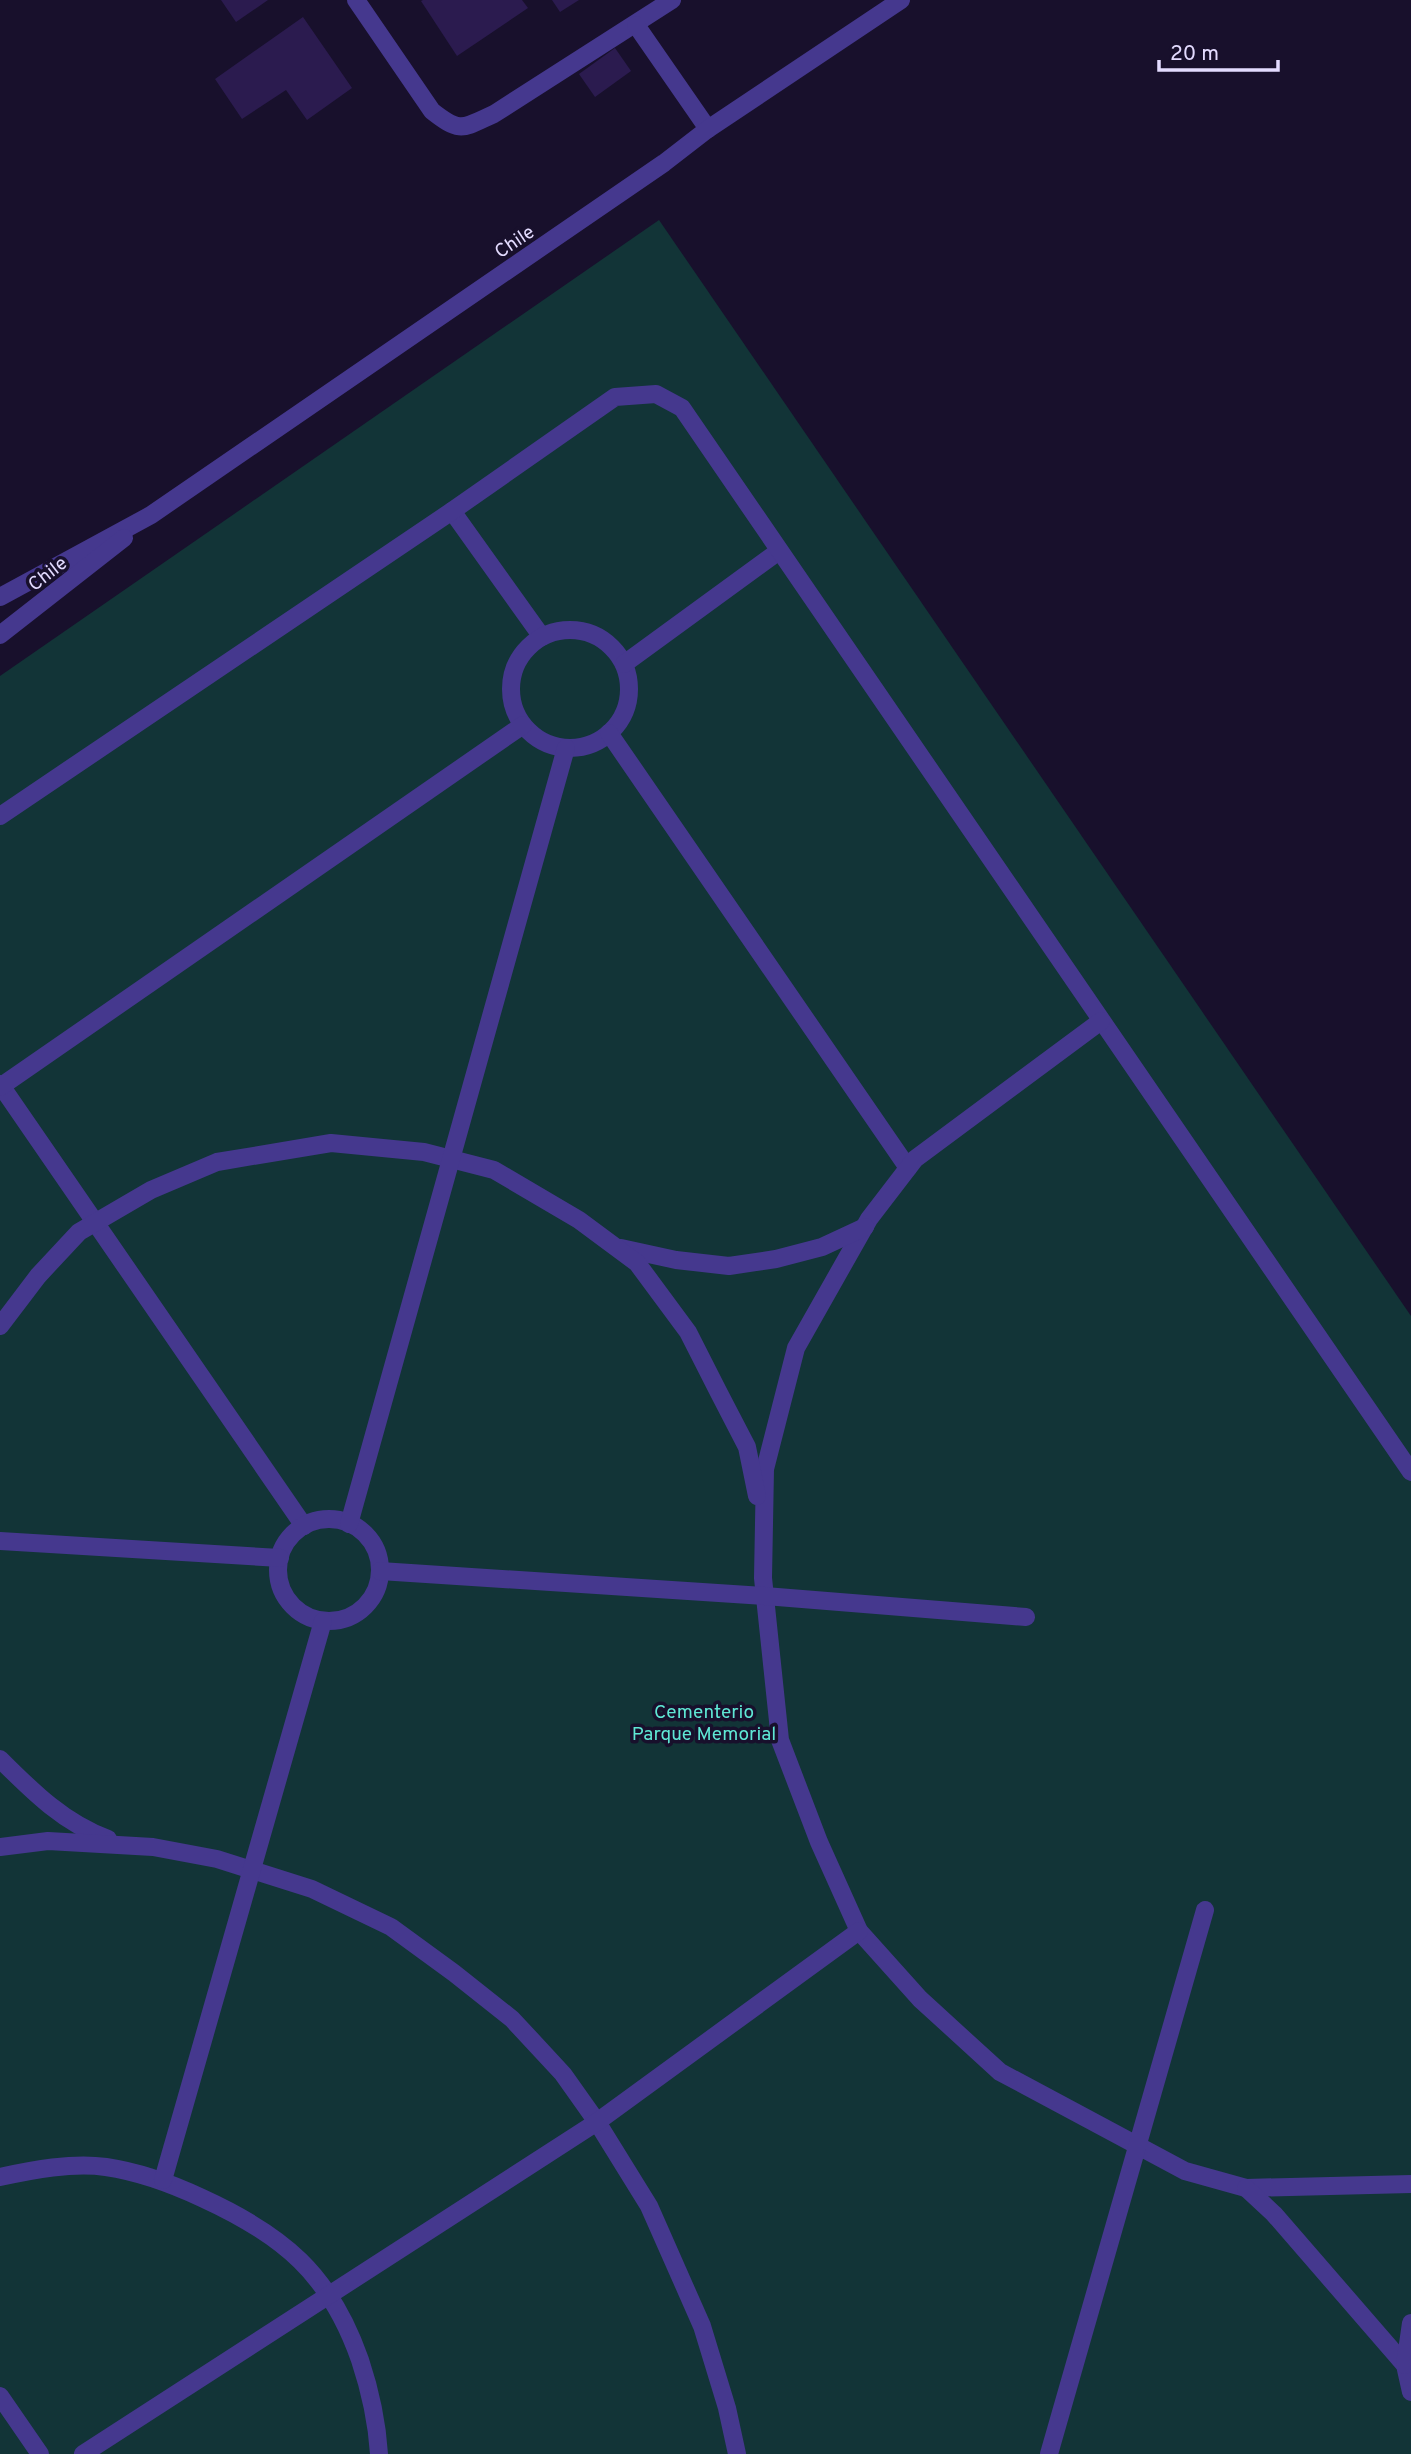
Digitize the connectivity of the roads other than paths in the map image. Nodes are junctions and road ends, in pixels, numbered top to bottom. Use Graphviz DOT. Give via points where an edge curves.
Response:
graph roads {
  1 [pos="356,0"];
  2 [pos="672,0"];
  3 [pos="901,0"];
  4 [pos="636,25"];
  5 [pos="708,129"];
  6 [pos="452,511"];
  7 [pos="151,515"];
  8 [pos="779,551"];
  9 [pos="0,597"];
  10 [pos="0,635"];
  11 [pos="542,637"];
  12 [pos="624,664"];
  13 [pos="523,725"];
  14 [pos="609,733"];
  15 [pos="566,748"];
  16 [pos="0,816"];
  17 [pos="1101,1021"];
  18 [pos="0,1085"];
  19 [pos="451,1159"];
  20 [pos="908,1168"];
  21 [pos="95,1223"];
  22 [pos="865,1227"];
  23 [pos="613,1245"];
  24 [pos="0,1326"];
  25 [pos="1411,1472"];
  26 [pos="349,1524"];
  27 [pos="304,1526"];
  28 [pos="764,1527"];
  29 [pos="0,1542"];
  30 [pos="280,1558"];
  31 [pos="380,1571"];
  32 [pos="765,1596"];
  33 [pos="1026,1617"];
  34 [pos="323,1621"];
  35 [pos="0,1759"];
  36 [pos="124,1845"];
  37 [pos="0,1847"];
  38 [pos="250,1870"];
  39 [pos="1205,1910"];
  40 [pos="859,1931"];
  41 [pos="597,2122"];
  42 [pos="1137,2146"];
  43 [pos="0,2176"];
  44 [pos="163,2180"];
  45 [pos="1411,2185"];
  46 [pos="1246,2188"];
  47 [pos="330,2294"];
  48 [pos="1411,2323"];
  49 [pos="1405,2365"];
  50 [pos="1411,2392"];
  51 [pos="0,2396"];
  52 [pos="40,2454"];
  53 [pos="83,2454"];
  54 [pos="379,2454"];
  55 [pos="737,2454"];
  56 [pos="1049,2454"];
  1 -- 4 [label="street" via="432,111 463,128 494,114"];
  2 -- 4 [label="street"];
  3 -- 5 [label="street, Chile"];
  4 -- 5 [label="street"];
  5 -- 7 [label="street, Chile"];
  6 -- 8 [label="street" via="615,397 656,394 682,408"];
  6 -- 11 [label="street"];
  6 -- 16 [label="street"];
  7 -- 9 [label="street, Chile"];
  7 -- 10 [label="street, Chile"];
  8 -- 12 [label="street"];
  8 -- 17 [label="street"];
  11 -- 12 [label="street" via="557,631 589,633 603,640"];
  11 -- 13 [label="street" via="519,660 513,676 511,693"];
  12 -- 14 [label="street" via="626,708"];
  13 -- 15 [label="street" via="535,737"];
  13 -- 18 [label="street"];
  14 -- 15 [label="street" via="582,747"];
  14 -- 20 [label="street"];
  15 -- 19 [label="street"];
  17 -- 20 [label="street"];
  17 -- 25 [label="street"];
  18 -- 21 [label="street"];
  19 -- 21 [label="street" via="331,1143 217,1162 151,1190"];
  19 -- 23 [label="street" via="494,1170"];
  19 -- 26 [label="street"];
  20 -- 22 [label="street"];
  21 -- 24 [label="street" via="79,1233 38,1276"];
  21 -- 27 [label="street"];
  22 -- 23 [label="street" via="822,1247 729,1266 676,1260"];
  22 -- 28 [label="street" via="796,1348 765,1469"];
  23 -- 28 [label="street" via="637,1264 688,1332 747,1447"];
  26 -- 27 [label="street" via="327,1520"];
  26 -- 31 [label="street" via="372,1542"];
  27 -- 30 [label="street" via="293,1534"];
  28 -- 32 [label="street"];
  29 -- 30 [label="street"];
  30 -- 34 [label="street" via="278,1575 292,1605"];
  31 -- 32 [label="street"];
  31 -- 34 [label="street" via="369,1603 356,1615"];
  32 -- 33 [label="street"];
  32 -- 40 [label="street" via="780,1740"];
  34 -- 38 [label="street"];
  35 -- 36 [label="street" via="39,1798 84,1830"];
  36 -- 37 [label="street" via="48,1841"];
  36 -- 38 [label="street" via="217,1859"];
  38 -- 41 [label="street" via="312,1889 391,1927 512,2019 563,2074"];
  38 -- 44 [label="street"];
  39 -- 42 [label="street"];
  40 -- 41 [label="street"];
  40 -- 42 [label="street" via="920,1999 1000,2072"];
  41 -- 47 [label="street"];
  41 -- 55 [label="street" via="649,2206 702,2326"];
  42 -- 46 [label="street" via="1185,2171"];
  42 -- 56 [label="street"];
  43 -- 44 [label="street" via="41,2168 103,2166"];
  44 -- 47 [label="street" via="236,2213 279,2241"];
  45 -- 46 [label="street"];
  46 -- 49 [label="street"];
  47 -- 53 [label="street"];
  47 -- 54 [label="street" via="349,2330 369,2388"];
  48 -- 49 [label="street"];
  49 -- 50 [label="street"];
  51 -- 52 [label="street"];
}
